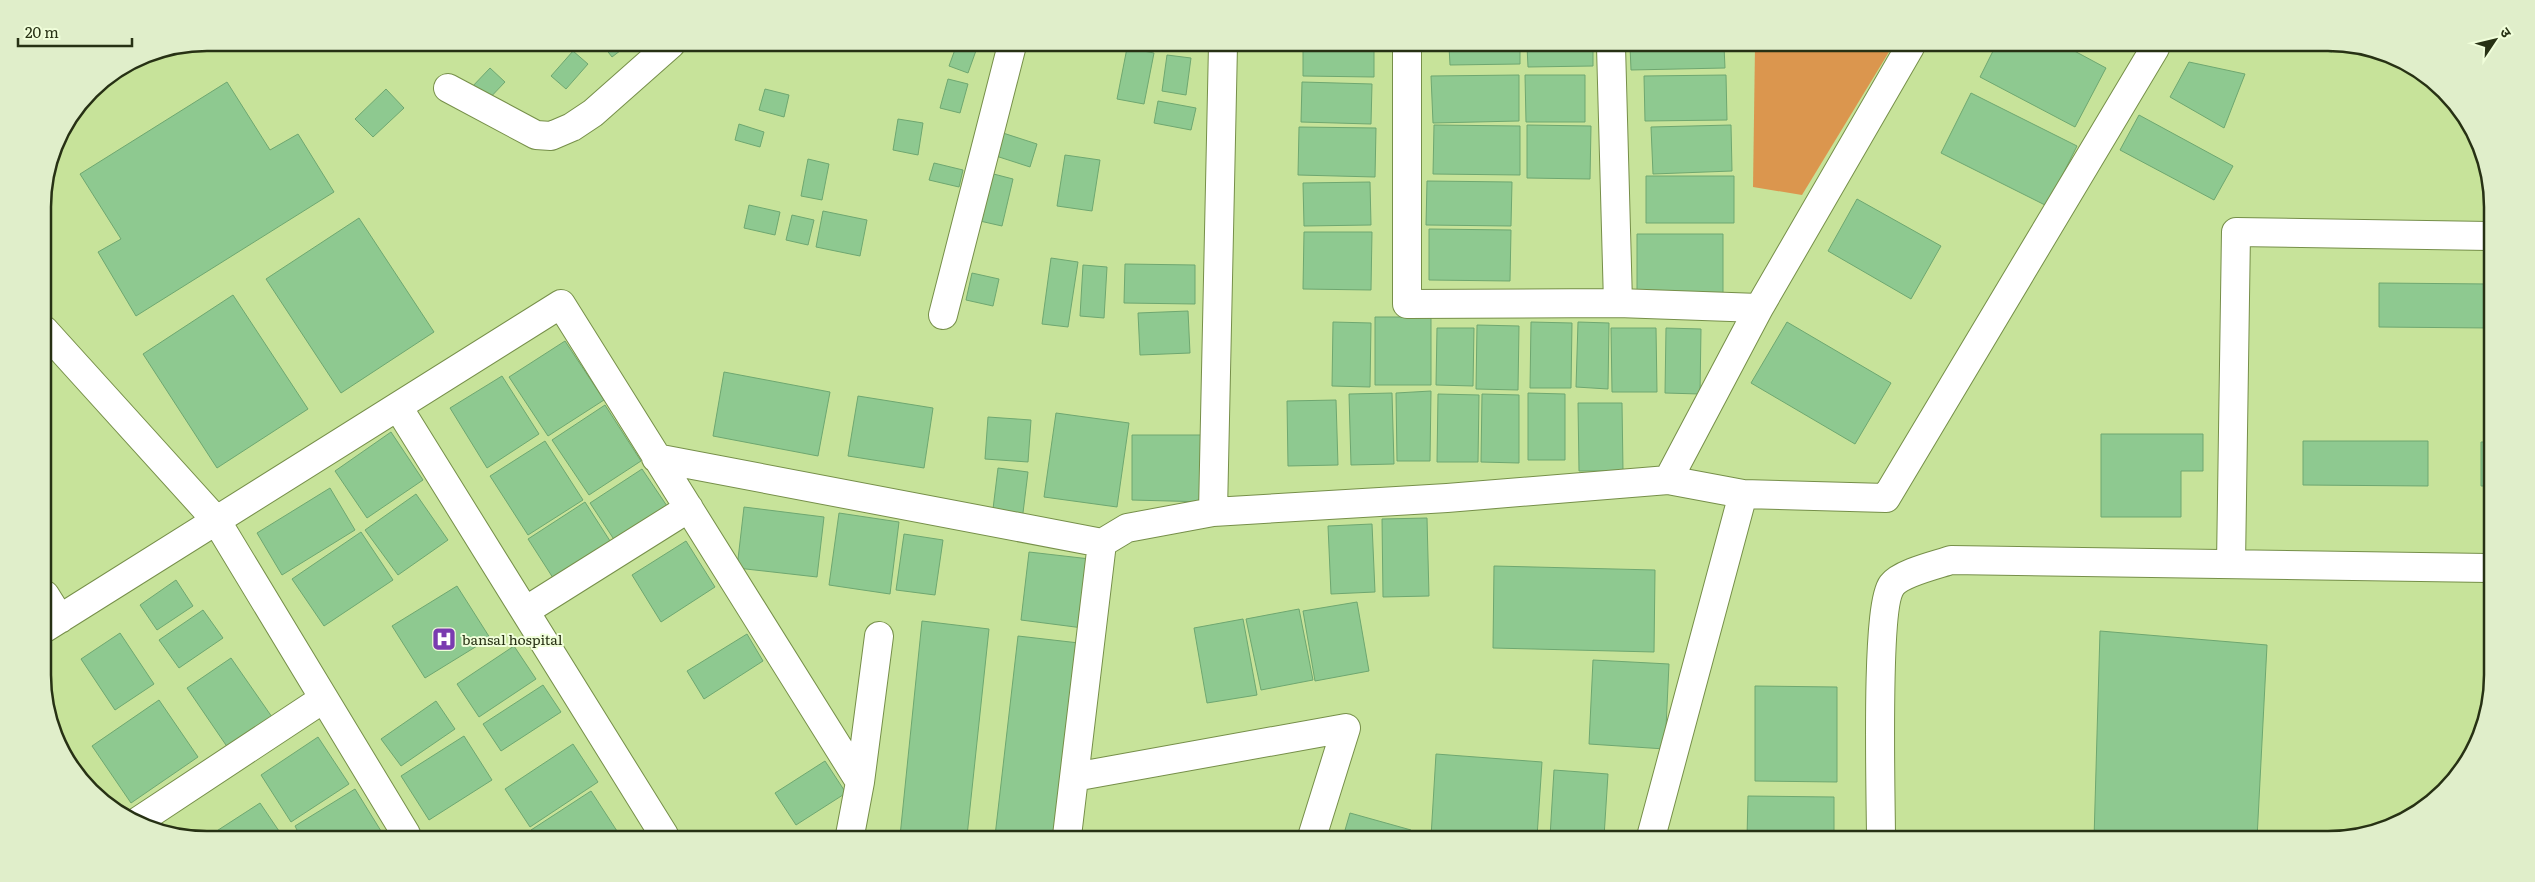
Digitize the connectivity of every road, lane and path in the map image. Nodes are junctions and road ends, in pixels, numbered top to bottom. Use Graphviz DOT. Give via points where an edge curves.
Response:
graph roads {
  1 [pos="1407,51"];
  2 [pos="1611,51"];
  3 [pos="1908,51"];
  4 [pos="2153,51"];
  5 [pos="661,52"];
  6 [pos="1010,52"];
  7 [pos="1223,52"];
  8 [pos="448,88"];
  9 [pos="2484,236"];
  10 [pos="1618,303"];
  11 [pos="1759,308"];
  12 [pos="943,315"];
  13 [pos="52,339"];
  14 [pos="398,407"];
  15 [pos="656,458"];
  16 [pos="1668,480"];
  17 [pos="1743,494"];
  18 [pos="689,508"];
  19 [pos="1213,512"];
  20 [pos="216,520"];
  21 [pos="1102,543"];
  22 [pos="2231,564"];
  23 [pos="2484,568"];
  24 [pos="525,611"];
  25 [pos="53,624"];
  26 [pos="879,636"];
  27 [pos="323,699"];
  28 [pos="1074,777"];
  29 [pos="860,782"];
  30 [pos="146,818"];
  31 [pos="1314,830"];
  32 [pos="1653,830"];
  33 [pos="1881,830"];
  34 [pos="404,831"];
  35 [pos="661,831"];
  36 [pos="851,831"];
  37 [pos="1068,831"];
  1 -- 10 [label="street" via="1407,304"];
  2 -- 10 [label="street"];
  3 -- 11 [label="street"];
  4 -- 17 [label="street" via="1886,498"];
  5 -- 8 [label="street" via="593,113 550,136 536,135"];
  6 -- 12 [label="street"];
  7 -- 19 [label="street"];
  9 -- 22 [label="street" via="2236,232"];
  10 -- 11 [label="street"];
  11 -- 16 [label="street"];
  13 -- 20 [label="street"];
  14 -- 15 [label="street" via="561,304"];
  14 -- 20 [label="street"];
  14 -- 24 [label="street"];
  15 -- 18 [label="street"];
  15 -- 21 [label="street"];
  16 -- 17 [label="street"];
  16 -- 19 [label="street"];
  17 -- 32 [label="street"];
  18 -- 24 [label="street"];
  18 -- 29 [label="street"];
  19 -- 21 [label="street" via="1127,528"];
  20 -- 25 [label="street"];
  20 -- 27 [label="street"];
  21 -- 28 [label="street"];
  22 -- 23 [label="street"];
  22 -- 33 [label="street" via="1951,560 1900,578 1892,585 1886,600 1881,686"];
  24 -- 35 [label="street"];
  26 -- 29 [label="street"];
  27 -- 30 [label="street"];
  27 -- 34 [label="street"];
  28 -- 31 [label="street" via="1346,728"];
  28 -- 37 [label="street"];
  29 -- 36 [label="street"];
}
